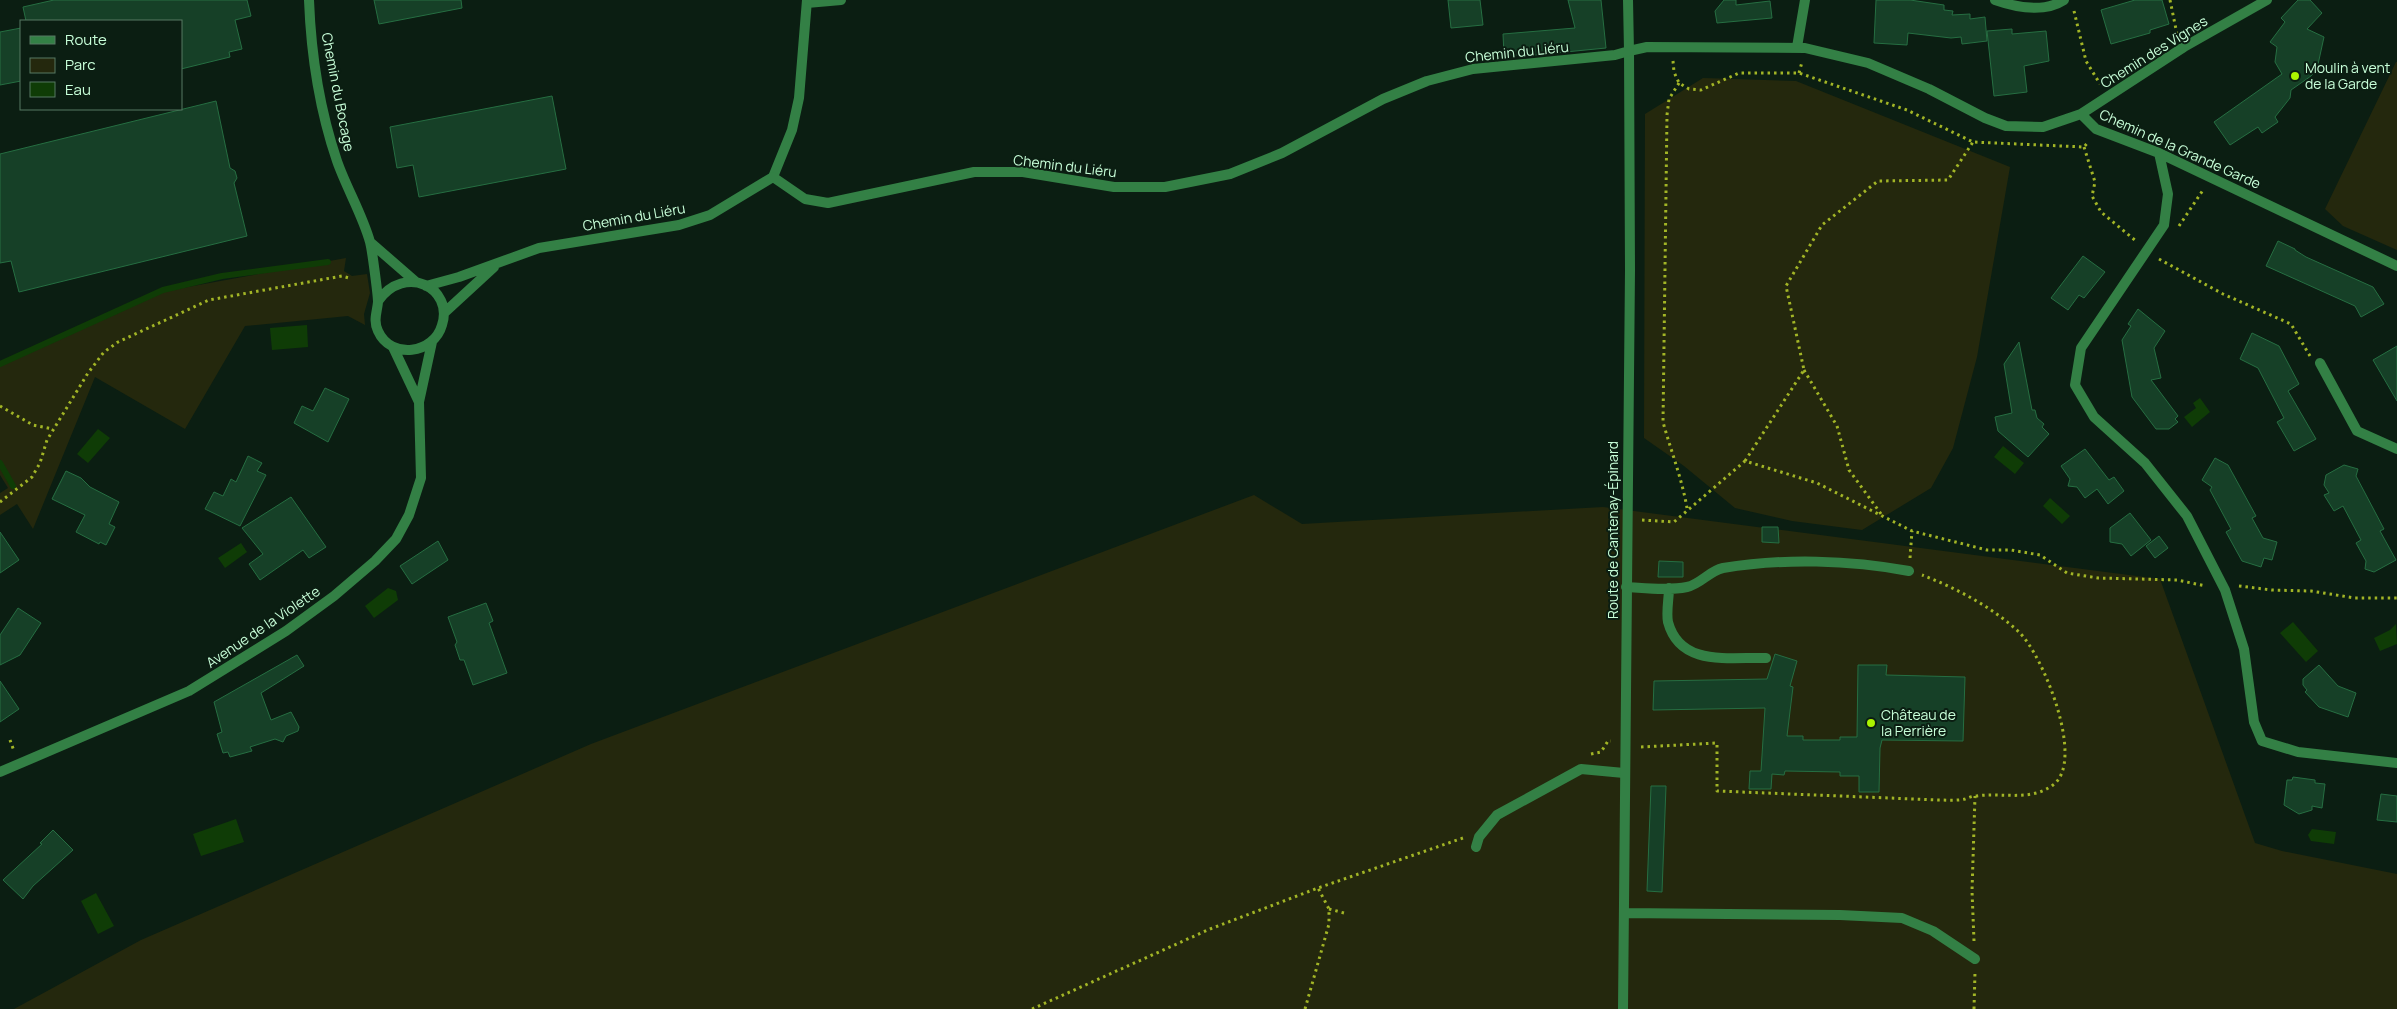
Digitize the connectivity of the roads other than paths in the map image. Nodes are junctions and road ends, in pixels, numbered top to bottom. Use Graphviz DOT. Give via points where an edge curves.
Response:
graph roads {
  1 [pos="309,0"];
  2 [pos="841,0"];
  3 [pos="1628,0"];
  4 [pos="1805,0"];
  5 [pos="1995,0"];
  6 [pos="2267,0"];
  7 [pos="807,2"];
  8 [pos="2067,2"];
  9 [pos="1797,47"];
  10 [pos="1629,51"];
  11 [pos="2081,114"];
  12 [pos="2159,153"];
  13 [pos="773,178"];
  14 [pos="370,242"];
  15 [pos="498,263"];
  16 [pos="2397,266"];
  17 [pos="416,282"];
  18 [pos="426,286"];
  19 [pos="378,302"];
  20 [pos="444,313"];
  21 [pos="432,342"];
  22 [pos="393,347"];
  23 [pos="2320,363"];
  24 [pos="419,402"];
  25 [pos="2397,449"];
  26 [pos="1909,571"];
  27 [pos="1626,587"];
  28 [pos="1669,588"];
  29 [pos="1766,658"];
  30 [pos="2397,763"];
  31 [pos="0,772"];
  32 [pos="1624,773"];
  33 [pos="1476,847"];
  34 [pos="1624,914"];
  35 [pos="1975,959"];
  36 [pos="1623,1009"];
  1 -- 14 [label="street, Chemin du Bocage" via="314,50 330,133 346,184"];
  2 -- 7 [label="street"];
  3 -- 10 [label="street, Route de Cantenay-Épinard"];
  4 -- 9 [label="street"];
  5 -- 8 [label="street" via="2016,8"];
  6 -- 11 [label="street, Chemin des Vignes" via="2184,47"];
  7 -- 13 [label="street" via="799,98 792,130"];
  9 -- 10 [label="street, Chemin de la Grande Garde" via="1647,47"];
  9 -- 11 [label="street, Chemin de la Grande Garde" via="1868,63 2006,126 2043,126"];
  10 -- 13 [label="street, Chemin du Liéru" via="1615,56 1473,68 1428,81 1383,99 1282,152 1230,174 1165,187 1114,187 1022,172 974,172 828,203 804,199"];
  10 -- 27 [label="street, Route de Cantenay-Épinard"];
  11 -- 12 [label="street, Chemin de la Grande Garde" via="2096,129"];
  12 -- 16 [label="street, Chemin de la Grande Garde"];
  12 -- 30 [label="street" via="2168,194 2164,225 2081,348 2075,385 2094,417 2145,463 2187,516 2225,590 2244,649 2254,722 2262,741 2298,752"];
  13 -- 15 [label="street, Chemin du Liéru" via="710,215 687,223 539,248"];
  14 -- 17 [label="street, Chemin du Bocage"];
  14 -- 19 [label="street, Chemin du Bocage"];
  15 -- 18 [label="street, Chemin du Liéru"];
  15 -- 20 [label="street, Chemin du Liéru"];
  17 -- 18 [label="street"];
  17 -- 19 [label="street" via="394,285"];
  18 -- 20 [label="street" via="441,302"];
  19 -- 22 [label="street" via="376,324 385,341"];
  20 -- 21 [label="street" via="443,324"];
  21 -- 22 [label="street" via="412,351"];
  21 -- 24 [label="street, Avenue de la Violette"];
  22 -- 24 [label="street, Avenue de la Violette"];
  23 -- 25 [label="street" via="2357,431"];
  24 -- 31 [label="street, Avenue de la Violette" via="422,467 417,492 396,539 375,561 286,631 189,691"];
  26 -- 28 [label="street" via="1854,564 1747,564 1715,570 1697,584"];
  27 -- 28 [label="street"];
  27 -- 32 [label="street, Route de Cantenay-Épinard"];
  28 -- 29 [label="street" via="1668,621 1678,643 1698,657"];
  32 -- 33 [label="street" via="1582,769 1497,814 1479,837"];
  32 -- 34 [label="street, Route de Cantenay-Épinard"];
  34 -- 35 [label="street" via="1840,914 1902,918 1933,931"];
  34 -- 36 [label="street, Route de Cantenay-Épinard"];
}
